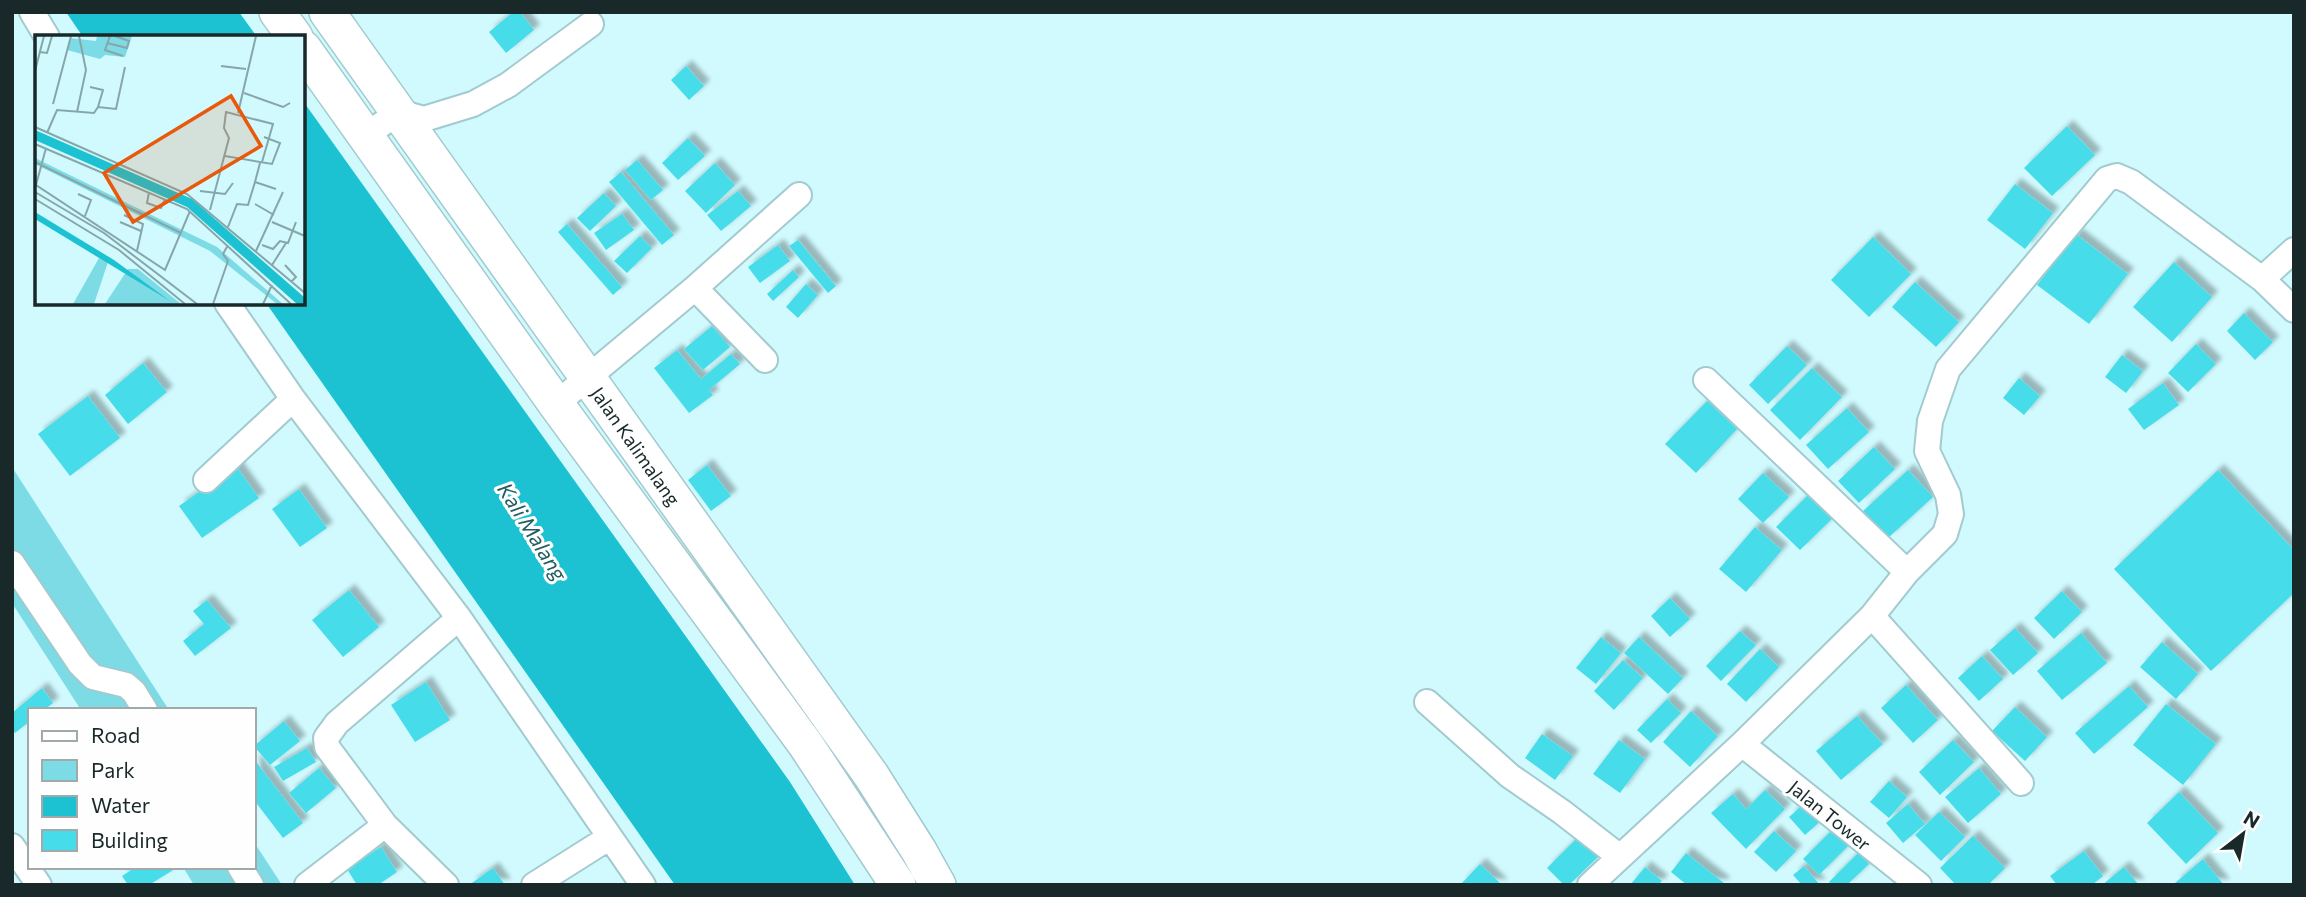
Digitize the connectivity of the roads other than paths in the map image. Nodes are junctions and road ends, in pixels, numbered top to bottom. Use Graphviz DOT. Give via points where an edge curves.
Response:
graph roads {
  1 [pos="32,12"];
  2 [pos="277,12"];
  3 [pos="327,12"];
  4 [pos="591,24"];
  5 [pos="46,35"];
  6 [pos="294,35"];
  7 [pos="304,49"];
  8 [pos="398,112"];
  9 [pos="365,136"];
  10 [pos="799,195"];
  11 [pos="2294,250"];
  12 [pos="2262,279"];
  13 [pos="695,288"];
  14 [pos="228,304"];
  15 [pos="2294,310"];
  16 [pos="765,360"];
  17 [pos="587,377"];
  18 [pos="1706,380"];
  19 [pos="293,399"];
  20 [pos="556,404"];
  21 [pos="206,480"];
  22 [pos="12,563"];
  23 [pos="1907,572"];
  24 [pos="1872,616"];
  25 [pos="458,618"];
  26 [pos="1427,702"];
  27 [pos="144,708"];
  28 [pos="1742,744"];
  29 [pos="2021,783"];
  30 [pos="385,825"];
  31 [pos="610,837"];
  32 [pos="12,846"];
  33 [pos="1620,857"];
  34 [pos="28,868"];
  35 [pos="29,869"];
  36 [pos="241,869"];
  37 [pos="40,885"];
  38 [pos="251,885"];
  39 [pos="307,885"];
  40 [pos="446,885"];
  41 [pos="534,885"];
  42 [pos="643,885"];
  43 [pos="898,885"];
  44 [pos="938,885"];
  45 [pos="1590,885"];
  46 [pos="1919,885"];
  1 -- 5 [label="street"];
  2 -- 6 [label="main road"];
  3 -- 8 [label="main road, Jalan Kalimalang"];
  4 -- 8 [label="street" via="508,85 472,104 424,119"];
  7 -- 9 [label="main road, Jalan Kalimalang"];
  8 -- 9 [label="street"];
  8 -- 17 [label="main road, Jalan Kalimalang"];
  9 -- 20 [label="main road, Jalan Kalimalang"];
  10 -- 13 [label="street"];
  11 -- 12 [label="street"];
  12 -- 15 [label="street"];
  12 -- 23 [label="street" via="2123,177 2106,179 1948,369 1930,421 1927,451 1948,495 1951,514 1945,534"];
  13 -- 16 [label="street"];
  13 -- 17 [label="street"];
  14 -- 19 [label="street"];
  17 -- 20 [label="street"];
  17 -- 44 [label="main road, Jalan Kalimalang" via="871,775"];
  18 -- 23 [label="street"];
  19 -- 21 [label="street"];
  19 -- 25 [label="street"];
  20 -- 43 [label="main road, Jalan Kalimalang" via="806,744"];
  22 -- 27 [label="street" via="79,664 93,677 126,685"];
  23 -- 24 [label="street"];
  24 -- 28 [label="street"];
  24 -- 29 [label="street"];
  25 -- 30 [label="street" via="337,723 327,738 327,747"];
  25 -- 31 [label="street"];
  26 -- 33 [label="street" via="1510,776"];
  28 -- 33 [label="street"];
  28 -- 46 [label="street, Jalan Tower"];
  30 -- 39 [label="street"];
  30 -- 40 [label="street"];
  31 -- 41 [label="street"];
  31 -- 42 [label="street"];
  32 -- 34 [label="street"];
  33 -- 45 [label="street"];
  35 -- 37 [label="street"];
  36 -- 38 [label="street"];
}
